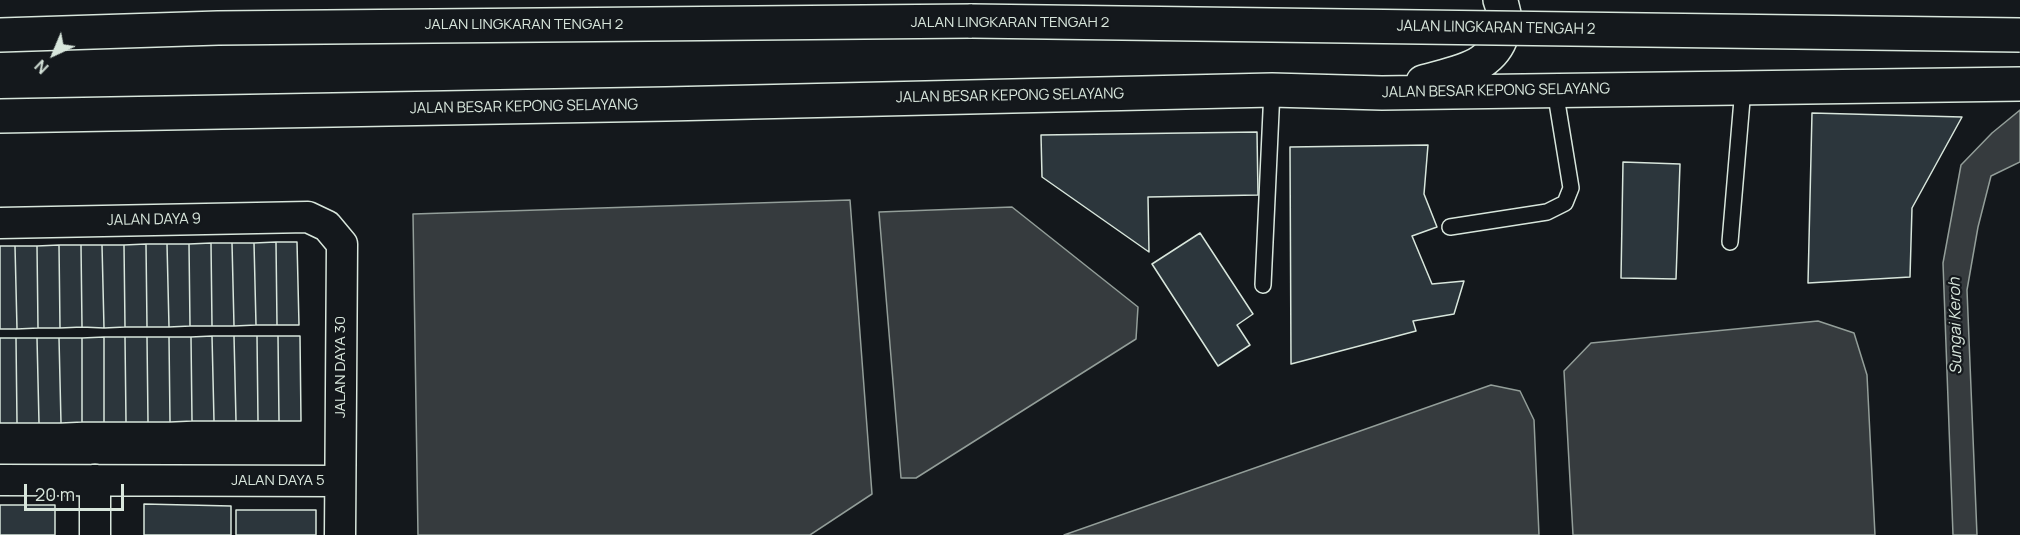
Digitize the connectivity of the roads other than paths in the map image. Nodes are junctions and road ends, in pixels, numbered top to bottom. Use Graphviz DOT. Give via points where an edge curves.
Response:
graph roads {
  1 [pos="1500,0"];
  2 [pos="0,35"];
  3 [pos="2020,35"];
  4 [pos="2015,84"];
  5 [pos="1743,88"];
  6 [pos="1272,90"];
  7 [pos="1555,90"];
  8 [pos="1382,93"];
  9 [pos="0,116"];
  10 [pos="308,217"];
  11 [pos="0,223"];
  12 [pos="1450,227"];
  13 [pos="1730,242"];
  14 [pos="1263,285"];
  15 [pos="0,480"];
  16 [pos="95,480"];
  17 [pos="340,481"];
  18 [pos="95,535"];
  19 [pos="340,535"];
  1 -- 8 [label="main road" via="1505,30 1498,47 1481,63"];
  2 -- 3 [label="main road, JALAN LINGKARAN TENGAH 2, bridge" via="218,28 972,21"];
  4 -- 5 [label="main road, JALAN BESAR KEPONG SELAYANG"];
  5 -- 7 [label="main road, JALAN BESAR KEPONG SELAYANG"];
  5 -- 13 [label="lane"];
  6 -- 8 [label="main road, JALAN BESAR KEPONG SELAYANG"];
  6 -- 9 [label="main road, JALAN BESAR KEPONG SELAYANG"];
  6 -- 14 [label="lane"];
  7 -- 8 [label="main road, JALAN BESAR KEPONG SELAYANG"];
  7 -- 12 [label="lane" via="1571,188 1565,203 1547,212"];
  10 -- 11 [label="street, JALAN DAYA 9"];
  10 -- 17 [label="street, JALAN DAYA 30" via="327,226 342,244"];
  15 -- 16 [label="street, JALAN DAYA 5"];
  16 -- 17 [label="street, JALAN DAYA 5"];
  16 -- 18 [label="street"];
  17 -- 19 [label="street, JALAN DAYA 30"];
}
